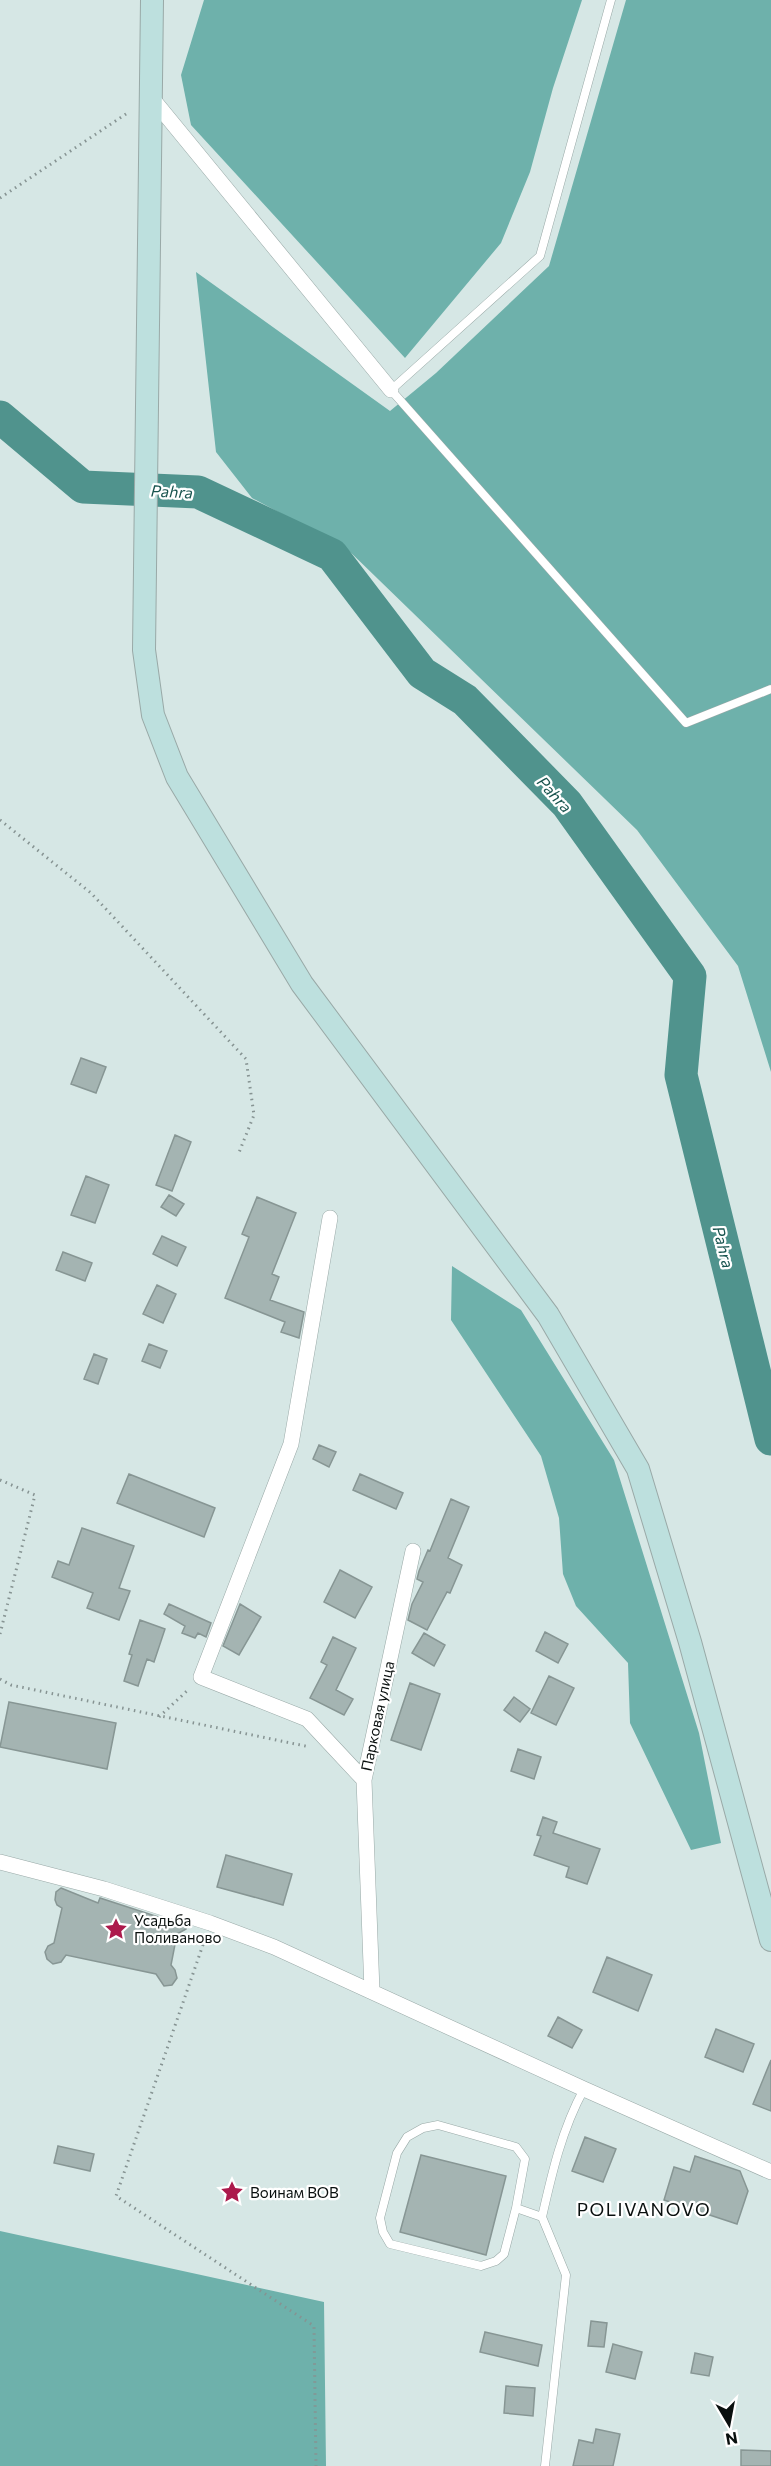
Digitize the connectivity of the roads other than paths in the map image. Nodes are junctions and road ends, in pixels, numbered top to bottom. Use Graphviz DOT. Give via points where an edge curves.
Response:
graph roads {
  1 [pos="152,0"];
  2 [pos="611,0"];
  3 [pos="151,97"];
  4 [pos="391,390"];
  5 [pos="771,689"];
  6 [pos="330,1218"];
  7 [pos="413,1551"];
  8 [pos="364,1780"];
  9 [pos="0,1862"];
  10 [pos="771,1940"];
  11 [pos="372,1991"];
  12 [pos="584,2090"];
  13 [pos="771,2172"];
  14 [pos="516,2208"];
  15 [pos="542,2217"];
  16 [pos="545,2466"];
  1 -- 3 [label="street"];
  2 -- 4 [label="lane" via="540,256"];
  3 -- 4 [label="street"];
  3 -- 10 [label="street" via="144,650 153,715 177,777 302,984 548,1315 638,1469 690,1642"];
  4 -- 5 [label="lane" via="686,723"];
  6 -- 8 [label="street" via="291,1444 201,1677 307,1719"];
  7 -- 8 [label="street, Парковая улица"];
  8 -- 11 [label="street, Парковая улица"];
  9 -- 11 [label="street" via="104,1889 210,1923"];
  11 -- 12 [label="street"];
  12 -- 13 [label="street"];
  12 -- 15 [label="lane" via="569,2117"];
  14 -- 14 [label="lane" via="525,2159 516,2146 438,2125 407,2137 397,2153 380,2218 390,2244 481,2266 504,2254"];
  14 -- 15 [label="lane"];
  15 -- 16 [label="lane" via="566,2275"];
}
